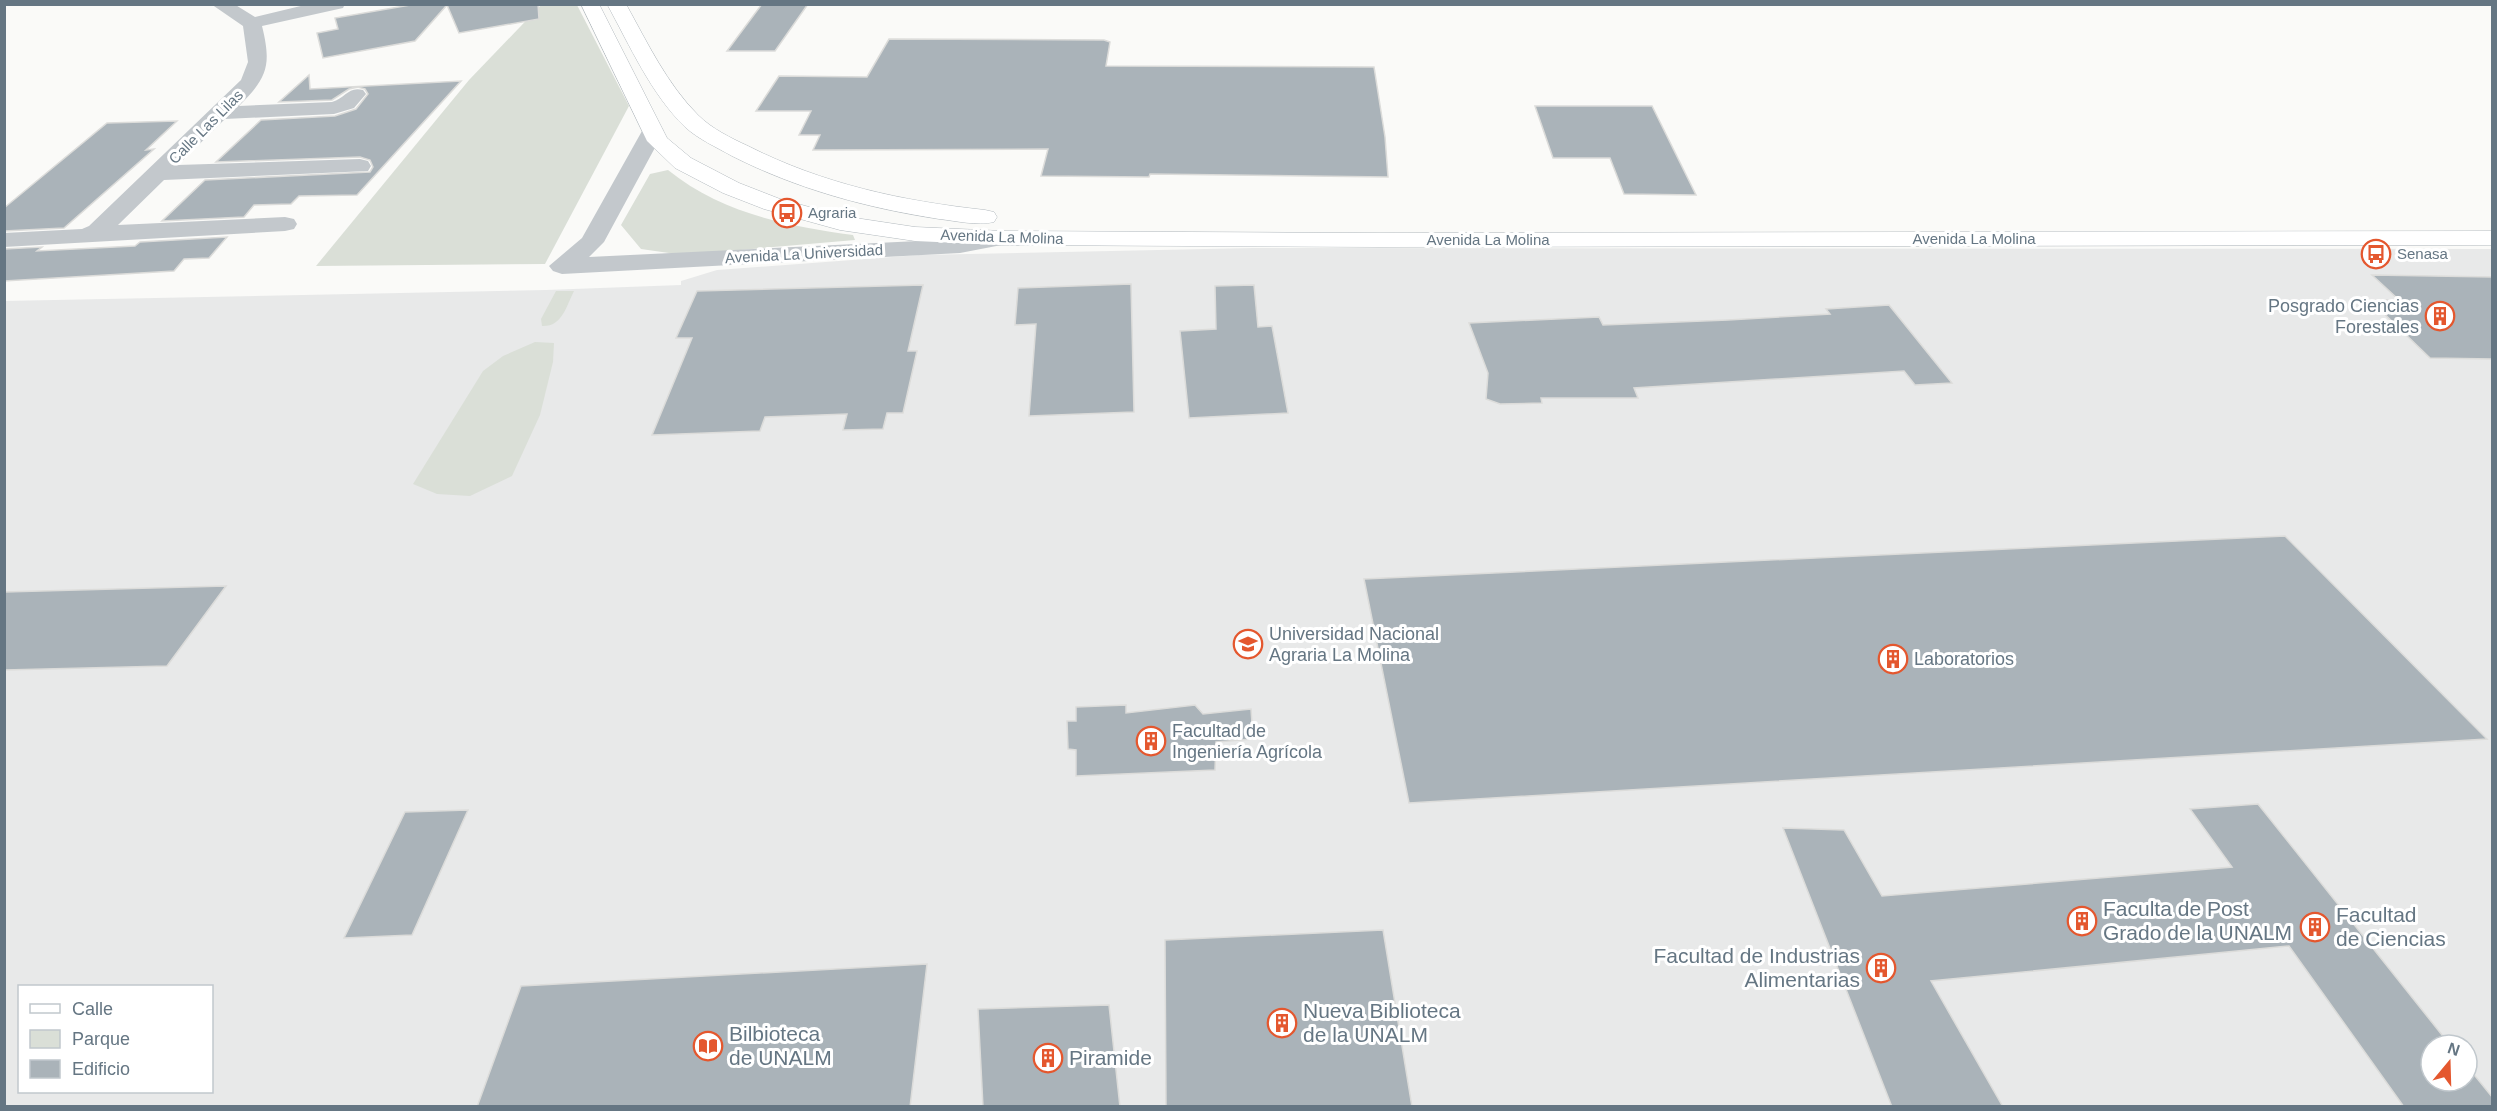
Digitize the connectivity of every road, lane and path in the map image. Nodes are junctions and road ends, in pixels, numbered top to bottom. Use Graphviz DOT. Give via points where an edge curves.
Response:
graph roads {
  1 [pos="220,4"];
  2 [pos="336,4"];
  3 [pos="590,4"];
  4 [pos="616,4"];
  5 [pos="252,23"];
  6 [pos="356,94"];
  7 [pos="220,113"];
  8 [pos="687,117"];
  9 [pos="653,132"];
  10 [pos="360,166"];
  11 [pos="158,174"];
  12 [pos="1022,220"];
  13 [pos="285,224"];
  14 [pos="2493,224"];
  15 [pos="89,235"];
  16 [pos="1003,238"];
  17 [pos="2493,238"];
  18 [pos="4,240"];
  19 [pos="592,242"];
  20 [pos="605,265"];
  1 -- 5 [label="street"];
  2 -- 5 [label="street"];
  3 -- 9 [label="main road, Avenida La Molina"];
  4 -- 8 [label="main road, Avenida La Molina"];
  5 -- 7 [label="street, Calle Las Lilas" via="260,60 258,69"];
  6 -- 7 [label="street" via="348,104 334,108"];
  7 -- 11 [label="street, Calle Las Lilas"];
  8 -- 9 [label="main road"];
  8 -- 12 [label="main road, Avenida La Molina" via="754,159 842,192 909,207"];
  9 -- 16 [label="main road, Avenida La Molina" via="666,150 705,176 772,204 840,223 915,234"];
  9 -- 19 [label="street, Avenida La Universidad"];
  10 -- 11 [label="street"];
  11 -- 15 [label="street, Calle Las Lilas"];
  12 -- 14 [label="main road, Avenida La Molina"];
  12 -- 16 [label="main road" via="1017,230"];
  13 -- 15 [label="street"];
  15 -- 18 [label="street"];
  16 -- 17 [label="main road, Avenida La Molina"];
  16 -- 20 [label="street, Avenida La Universidad" via="960,246"];
  19 -- 20 [label="street"];
  19 -- 20 [label="street, Avenida La Universidad" via="562,266"];
}
